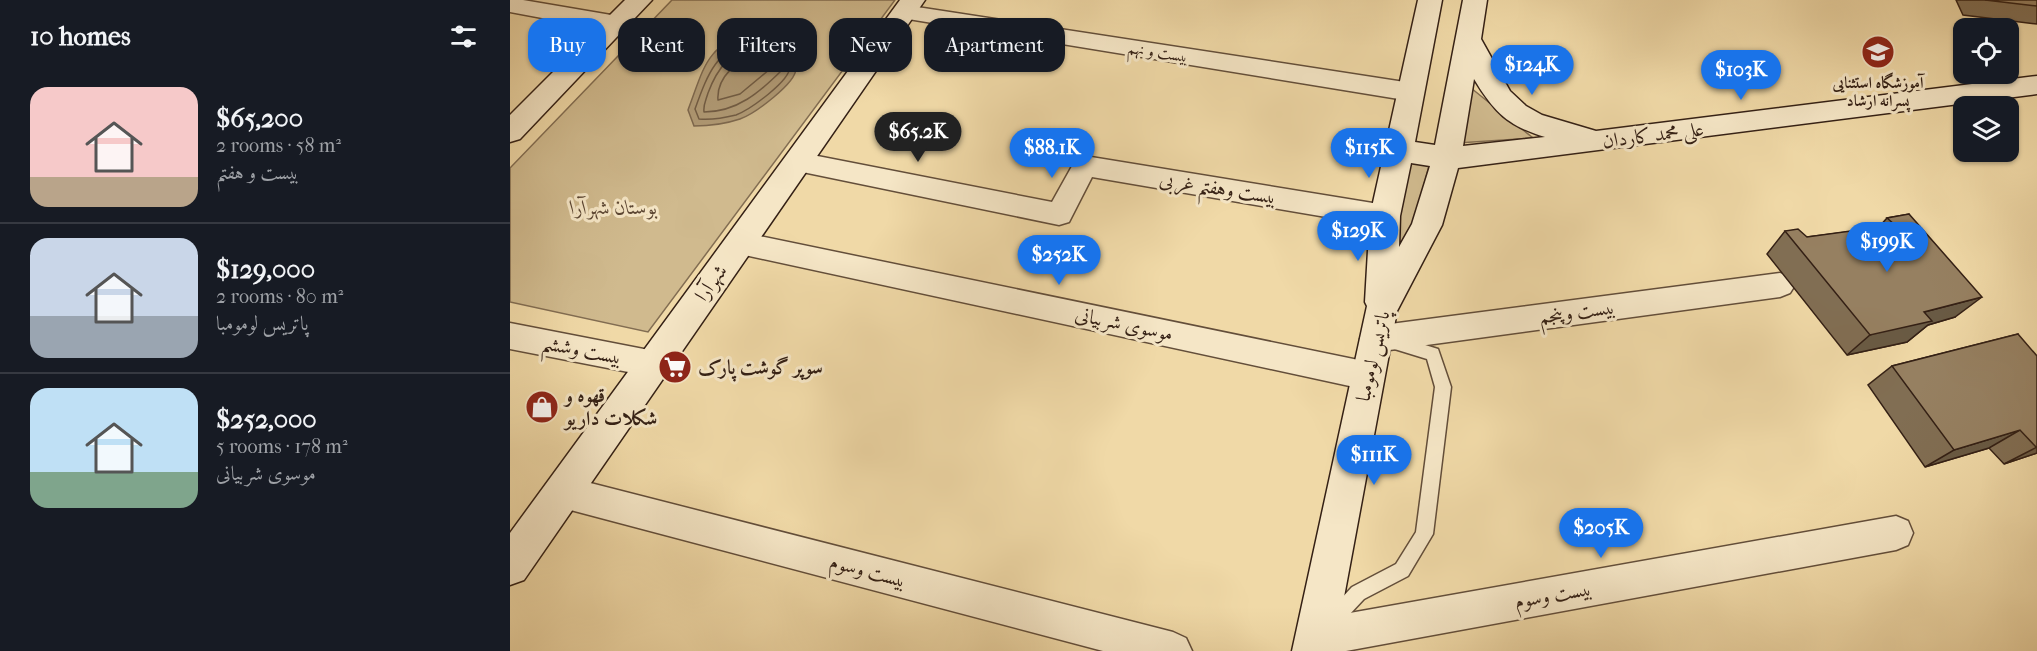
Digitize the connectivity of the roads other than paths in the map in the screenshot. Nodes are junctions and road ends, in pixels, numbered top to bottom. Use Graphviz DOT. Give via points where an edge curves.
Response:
graph roads {
  1 [pos="640,0"];
  2 [pos="1430,0"];
  3 [pos="1475,0"];
  4 [pos="510,5"];
  5 [pos="908,6"];
  6 [pos="617,24"];
  7 [pos="1468,39"];
  8 [pos="2037,86"];
  9 [pos="1411,92"];
  10 [pos="510,132"];
  11 [pos="1605,142"];
  12 [pos="1399,151"];
  13 [pos="1447,157"];
  14 [pos="797,162"];
  15 [pos="1386,216"];
  16 [pos="740,243"];
  17 [pos="1780,285"];
  18 [pos="1378,325"];
  19 [pos="510,336"];
  20 [pos="654,364"];
  21 [pos="1368,376"];
  22 [pos="563,492"];
  23 [pos="1896,533"];
  24 [pos="510,566"];
  25 [pos="1314,644"];
  26 [pos="1173,651"];
  1 -- 6 [label="main road"];
  2 -- 9 [label="main road"];
  3 -- 7 [label="main road, پاتریس لومومبا"];
  4 -- 6 [label="street"];
  5 -- 9 [label="street, بیست و نهم"];
  5 -- 14 [label="main road, شهرآرا"];
  6 -- 10 [label="main road"];
  7 -- 11 [label="main road" via="1498,95 1515,112 1539,125"];
  7 -- 13 [label="main road, پاتریس لومومبا"];
  8 -- 11 [label="main road, علی محمد کاردان"];
  9 -- 12 [label="main road"];
  11 -- 13 [label="main road, علی محمد کاردان"];
  12 -- 13 [label="main road, علی محمد کاردان"];
  12 -- 15 [label="main road"];
  13 -- 18 [label="main road, پاتریس لومومبا" via="1427,225"];
  14 -- 15 [label="street, بیست وهفتم غربی" via="1059,214 1085,166"];
  14 -- 16 [label="main road, شهرآرا"];
  15 -- 18 [label="main road"];
  16 -- 20 [label="main road, شهرآرا"];
  16 -- 21 [label="street, موسوی شربیانی"];
  17 -- 18 [label="street, بیست وپنجم"];
  18 -- 21 [label="main road, پاتریس لومومبا"];
  18 -- 25 [label="lane" via="1433,354 1443,387 1424,534 1402,570 1358,593"];
  19 -- 20 [label="street, بیست وششم"];
  20 -- 22 [label="main road, شهرآرا"];
  21 -- 25 [label="main road, پاتریس لومومبا"];
  22 -- 24 [label="main road, شهرآرا"];
  22 -- 26 [label="street, بیست وسوم"];
  23 -- 25 [label="street, بیست وسوم"];
}
